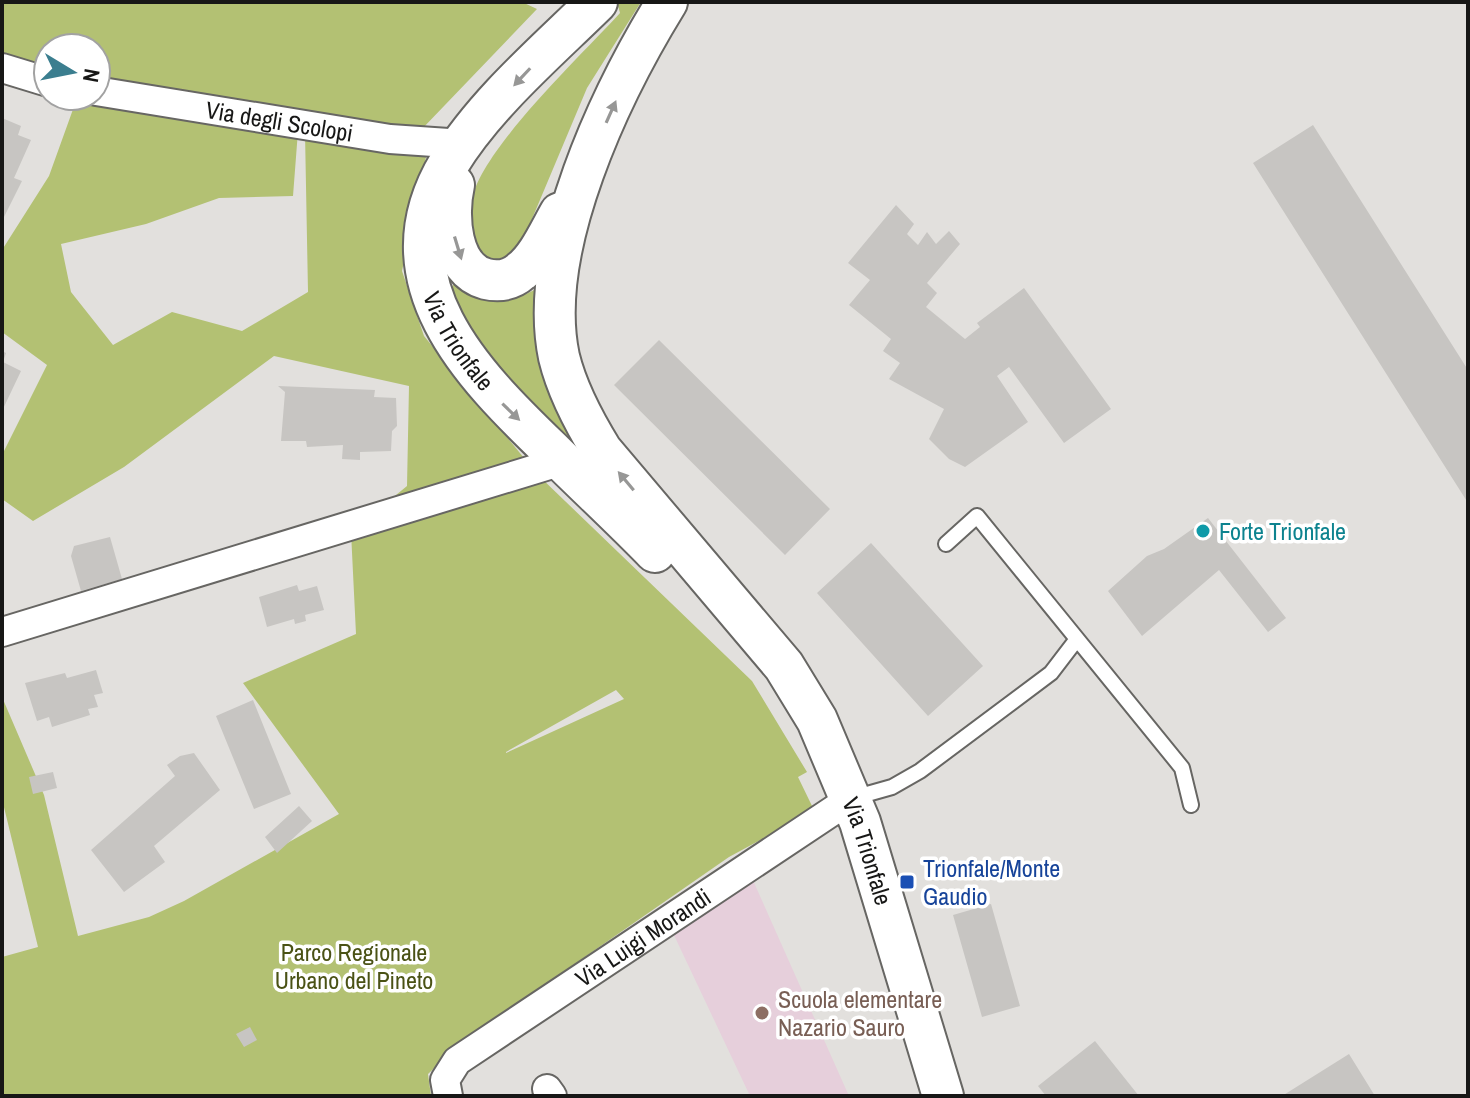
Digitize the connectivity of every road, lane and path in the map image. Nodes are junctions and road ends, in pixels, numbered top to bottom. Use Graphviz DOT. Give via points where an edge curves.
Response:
graph roads {
  1 [pos="597,2"];
  2 [pos="667,2"];
  3 [pos="2,68"];
  4 [pos="32,77"];
  5 [pos="112,94"];
  6 [pos="463,144"];
  7 [pos="579,183"];
  8 [pos="562,461"];
  9 [pos="946,544"];
  10 [pos="748,626"];
  11 [pos="2,632"];
  12 [pos="1077,639"];
  13 [pos="852,798"];
  14 [pos="1191,805"];
  15 [pos="446,1090"];
  16 [pos="943,1096"];
  1 -- 6 [label="main road, Via Trionfale, one-way"];
  7 -- 2 [label="main road, Via Trionfale, one-way" via="629,71"];
  3 -- 4 [label="street"];
  5 -- 6 [label="street, Via degli Scolopi" via="390,139"];
  6 -- 7 [label="main road, one-way" via="452,192 454,237 460,258 480,277 502,280 521,272"];
  6 -- 8 [label="main road, Via Trionfale, one-way" via="433,200 426,253 432,293 463,357"];
  10 -- 7 [label="main road, Via Trionfale, one-way" via="611,464 568,384 559,355 556,295 561,249"];
  8 -- 10 [label="main road, Via Trionfale" via="684,580"];
  8 -- 11 [label="street"];
  9 -- 12 [label="lane" via="977,516"];
  10 -- 13 [label="main road, Via Trionfale" via="807,701"];
  12 -- 13 [label="lane" via="1051,673 920,771 892,787"];
  12 -- 14 [label="lane" via="1182,768"];
  13 -- 15 [label="street, Via Luigi Morandi" via="466,1054 450,1068"];
  13 -- 16 [label="main road, Via Trionfale"];
}
